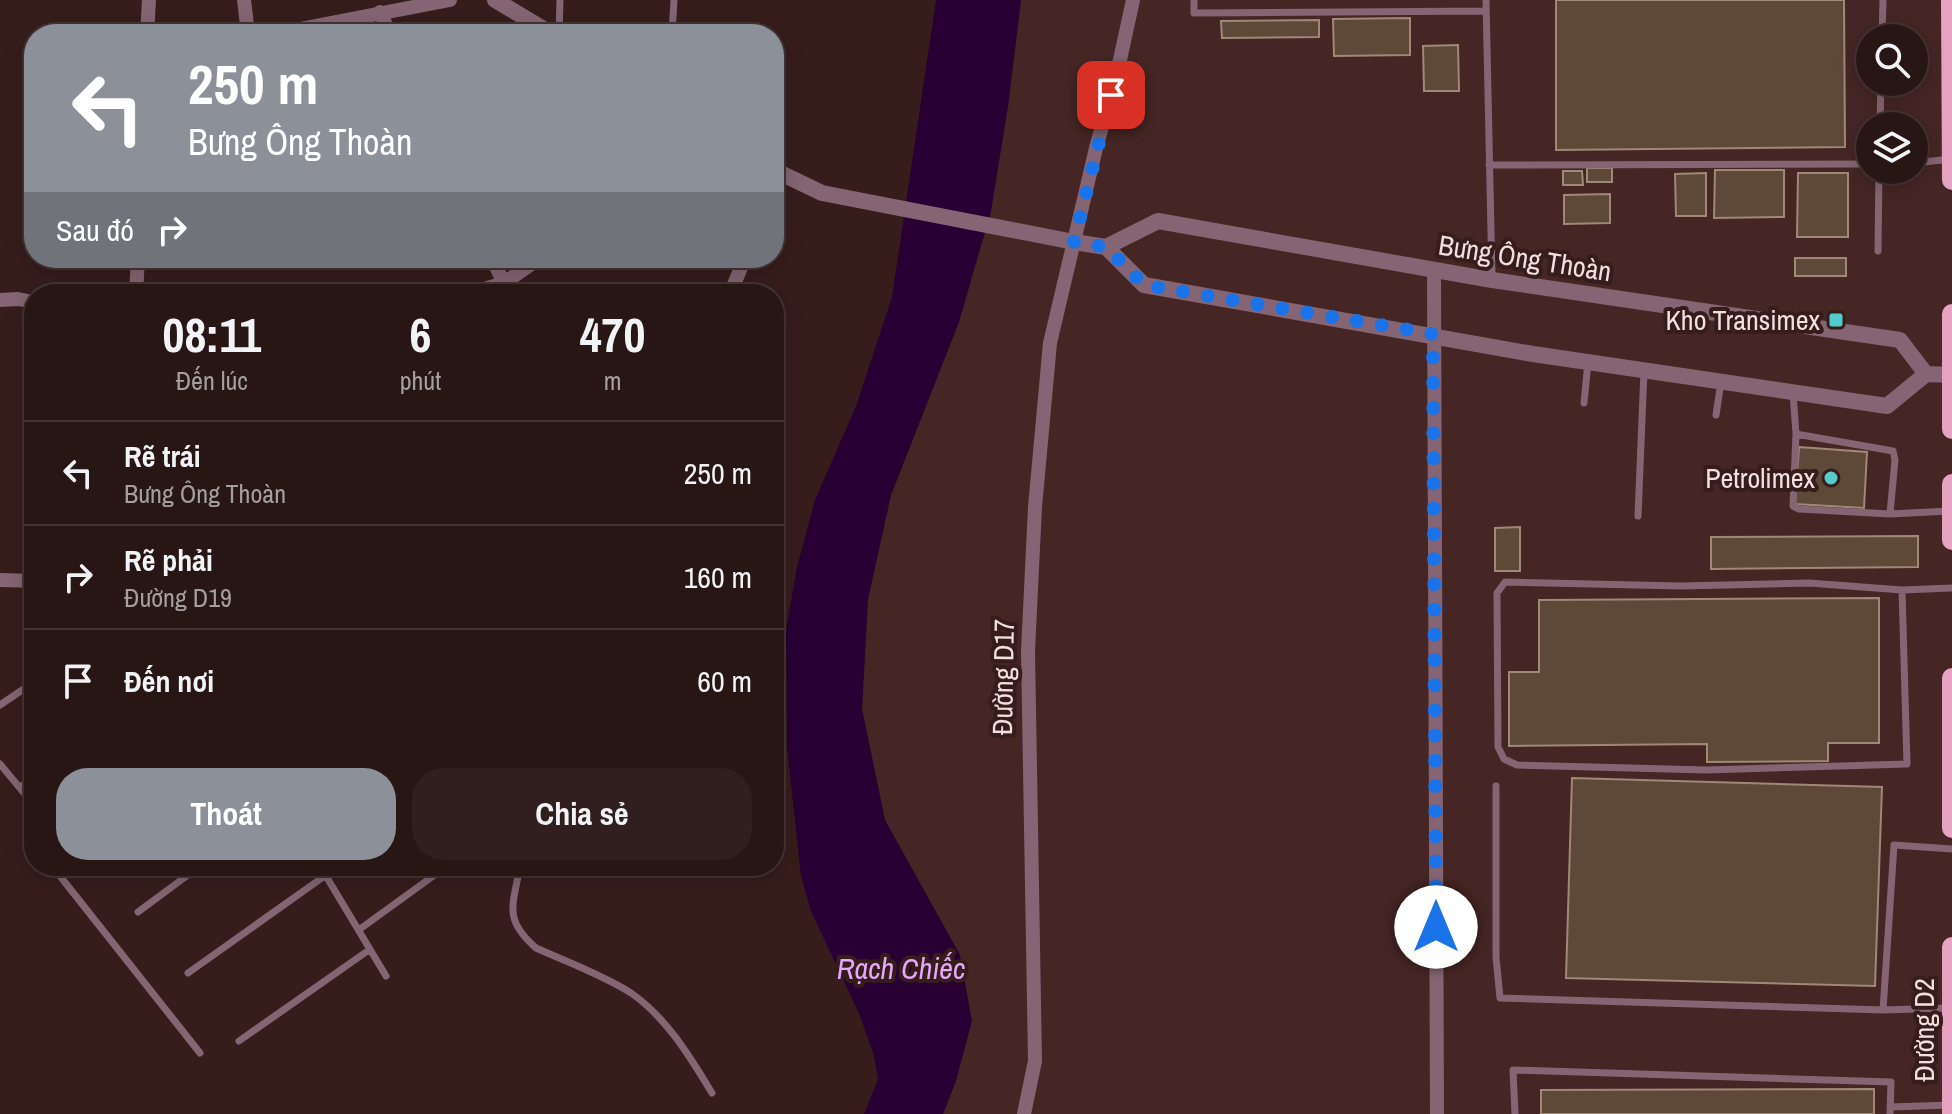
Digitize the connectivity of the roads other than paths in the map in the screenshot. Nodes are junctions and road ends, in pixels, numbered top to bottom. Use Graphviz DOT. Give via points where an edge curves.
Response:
graph roads {
  1 [pos="149,0"];
  2 [pos="244,0"];
  3 [pos="450,0"];
  4 [pos="495,0"];
  5 [pos="560,0"];
  6 [pos="674,0"];
  7 [pos="1133,0"];
  8 [pos="1194,0"];
  9 [pos="1486,0"];
  10 [pos="1883,0"];
  11 [pos="1951,0"];
  12 [pos="1486,11"];
  13 [pos="380,12"];
  14 [pos="148,24"];
  15 [pos="247,24"];
  16 [pos="322,24"];
  17 [pos="385,24"];
  18 [pos="535,24"];
  19 [pos="559,24"];
  20 [pos="673,24"];
  21 [pos="1882,24"];
  22 [pos="1951,159"];
  23 [pos="1928,161"];
  24 [pos="1856,164"];
  25 [pos="1489,165"];
  26 [pos="784,175"];
  27 [pos="1952,180"];
  28 [pos="1879,184"];
  29 [pos="1074,242"];
  30 [pos="1106,247"];
  31 [pos="1878,251"];
  32 [pos="529,268"];
  33 [pos="1434,270"];
  34 [pos="1492,280"];
  35 [pos="511,284"];
  36 [pos="0,300"];
  37 [pos="24,300"];
  38 [pos="1952,314"];
  39 [pos="1433,334"];
  40 [pos="1588,362"];
  41 [pos="1644,371"];
  42 [pos="1926,374"];
  43 [pos="1952,375"];
  44 [pos="1721,382"];
  45 [pos="1793,393"];
  46 [pos="1584,403"];
  47 [pos="1716,415"];
  48 [pos="1952,429"];
  49 [pos="1796,434"];
  50 [pos="1952,484"];
  51 [pos="1952,511"];
  52 [pos="1890,514"];
  53 [pos="1638,516"];
  54 [pos="1952,540"];
  55 [pos="0,580"];
  56 [pos="24,581"];
  57 [pos="1952,588"];
  58 [pos="1902,590"];
  59 [pos="1952,678"];
  60 [pos="24,689"];
  61 [pos="0,705"];
  62 [pos="0,764"];
  63 [pos="24,784"];
  64 [pos="1496,786"];
  65 [pos="20,787"];
  66 [pos="24,792"];
  67 [pos="1952,828"];
  68 [pos="1952,849"];
  69 [pos="60,876"];
  70 [pos="187,876"];
  71 [pos="315,876"];
  72 [pos="328,876"];
  73 [pos="433,876"];
  74 [pos="518,876"];
  75 [pos="138,912"];
  76 [pos="360,929"];
  77 [pos="1952,947"];
  78 [pos="369,950"];
  79 [pos="188,973"];
  80 [pos="386,976"];
  81 [pos="1952,1008"];
  82 [pos="1883,1010"];
  83 [pos="239,1041"];
  84 [pos="200,1053"];
  85 [pos="712,1093"];
  86 [pos="1952,1105"];
  87 [pos="1890,1110"];
  88 [pos="1952,1113"];
  89 [pos="1024,1114"];
  90 [pos="1437,1114"];
  91 [pos="1515,1114"];
  1 -- 14 [label="street"];
  2 -- 15 [label="street"];
  3 -- 13 [label="street"];
  4 -- 18 [label="street"];
  5 -- 19 [label="lane"];
  6 -- 20 [label="lane"];
  7 -- 29 [label="street, Đường D17"];
  8 -- 12 [label="lane" via="1194,13"];
  9 -- 12 [label="lane"];
  10 -- 21 [label="lane"];
  11 -- 22 [label="main road"];
  12 -- 25 [label="lane"];
  13 -- 16 [label="street"];
  13 -- 17 [label="street"];
  22 -- 23 [label="lane"];
  22 -- 27 [label="main road"];
  24 -- 25 [label="lane"];
  25 -- 34 [label="lane"];
  26 -- 29 [label="street" via="822,193"];
  28 -- 31 [label="lane"];
  29 -- 30 [label="street"];
  29 -- 89 [label="street, Đường D17" via="1050,343 1035,507 1028,651 1035,1061"];
  30 -- 33 [label="street, Bưng Ông Thoàn" via="1158,221"];
  30 -- 39 [label="street" via="1144,285"];
  32 -- 35 [label="street"];
  33 -- 34 [label="street, Bưng Ông Thoàn"];
  33 -- 39 [label="street"];
  34 -- 42 [label="street, Bưng Ông Thoàn" via="1900,340"];
  36 -- 37 [label="street"];
  38 -- 43 [label="main road"];
  39 -- 40 [label="street"];
  39 -- 90 [label="street"];
  40 -- 41 [label="street"];
  40 -- 46 [label="lane"];
  41 -- 44 [label="street"];
  41 -- 53 [label="lane"];
  42 -- 43 [label="street"];
  42 -- 45 [label="street" via="1887,406"];
  43 -- 48 [label="main road"];
  44 -- 45 [label="street"];
  44 -- 47 [label="lane"];
  45 -- 49 [label="lane"];
  49 -- 52 [label="lane" via="1893,451"];
  49 -- 52 [label="lane" via="1793,506"];
  50 -- 51 [label="main road"];
  51 -- 52 [label="lane"];
  51 -- 54 [label="main road"];
  55 -- 56 [label="street"];
  57 -- 58 [label="lane"];
  58 -- 58 [label="lane" via="1809,583 1505,582 1497,593 1498,747 1504,759 1517,765 1706,770 1907,764"];
  59 -- 67 [label="main road"];
  60 -- 61 [label="lane"];
  62 -- 65 [label="lane"];
  63 -- 65 [label="lane"];
  64 -- 82 [label="lane" via="1500,998"];
  65 -- 66 [label="lane"];
  68 -- 82 [label="lane" via="1894,845"];
  69 -- 84 [label="lane"];
  70 -- 75 [label="lane"];
  71 -- 79 [label="lane"];
  72 -- 76 [label="lane"];
  73 -- 76 [label="lane"];
  74 -- 85 [label="lane" via="514,925 525,939 631,993 685,1049"];
  76 -- 78 [label="lane"];
  77 -- 81 [label="main road, Đường D2"];
  78 -- 80 [label="lane"];
  78 -- 83 [label="lane"];
  81 -- 82 [label="lane"];
  81 -- 86 [label="main road, Đường D2"];
  86 -- 87 [label="lane"];
  86 -- 88 [label="main road, Đường D2"];
  87 -- 91 [label="lane" via="1891,1082 1513,1070"];
}
